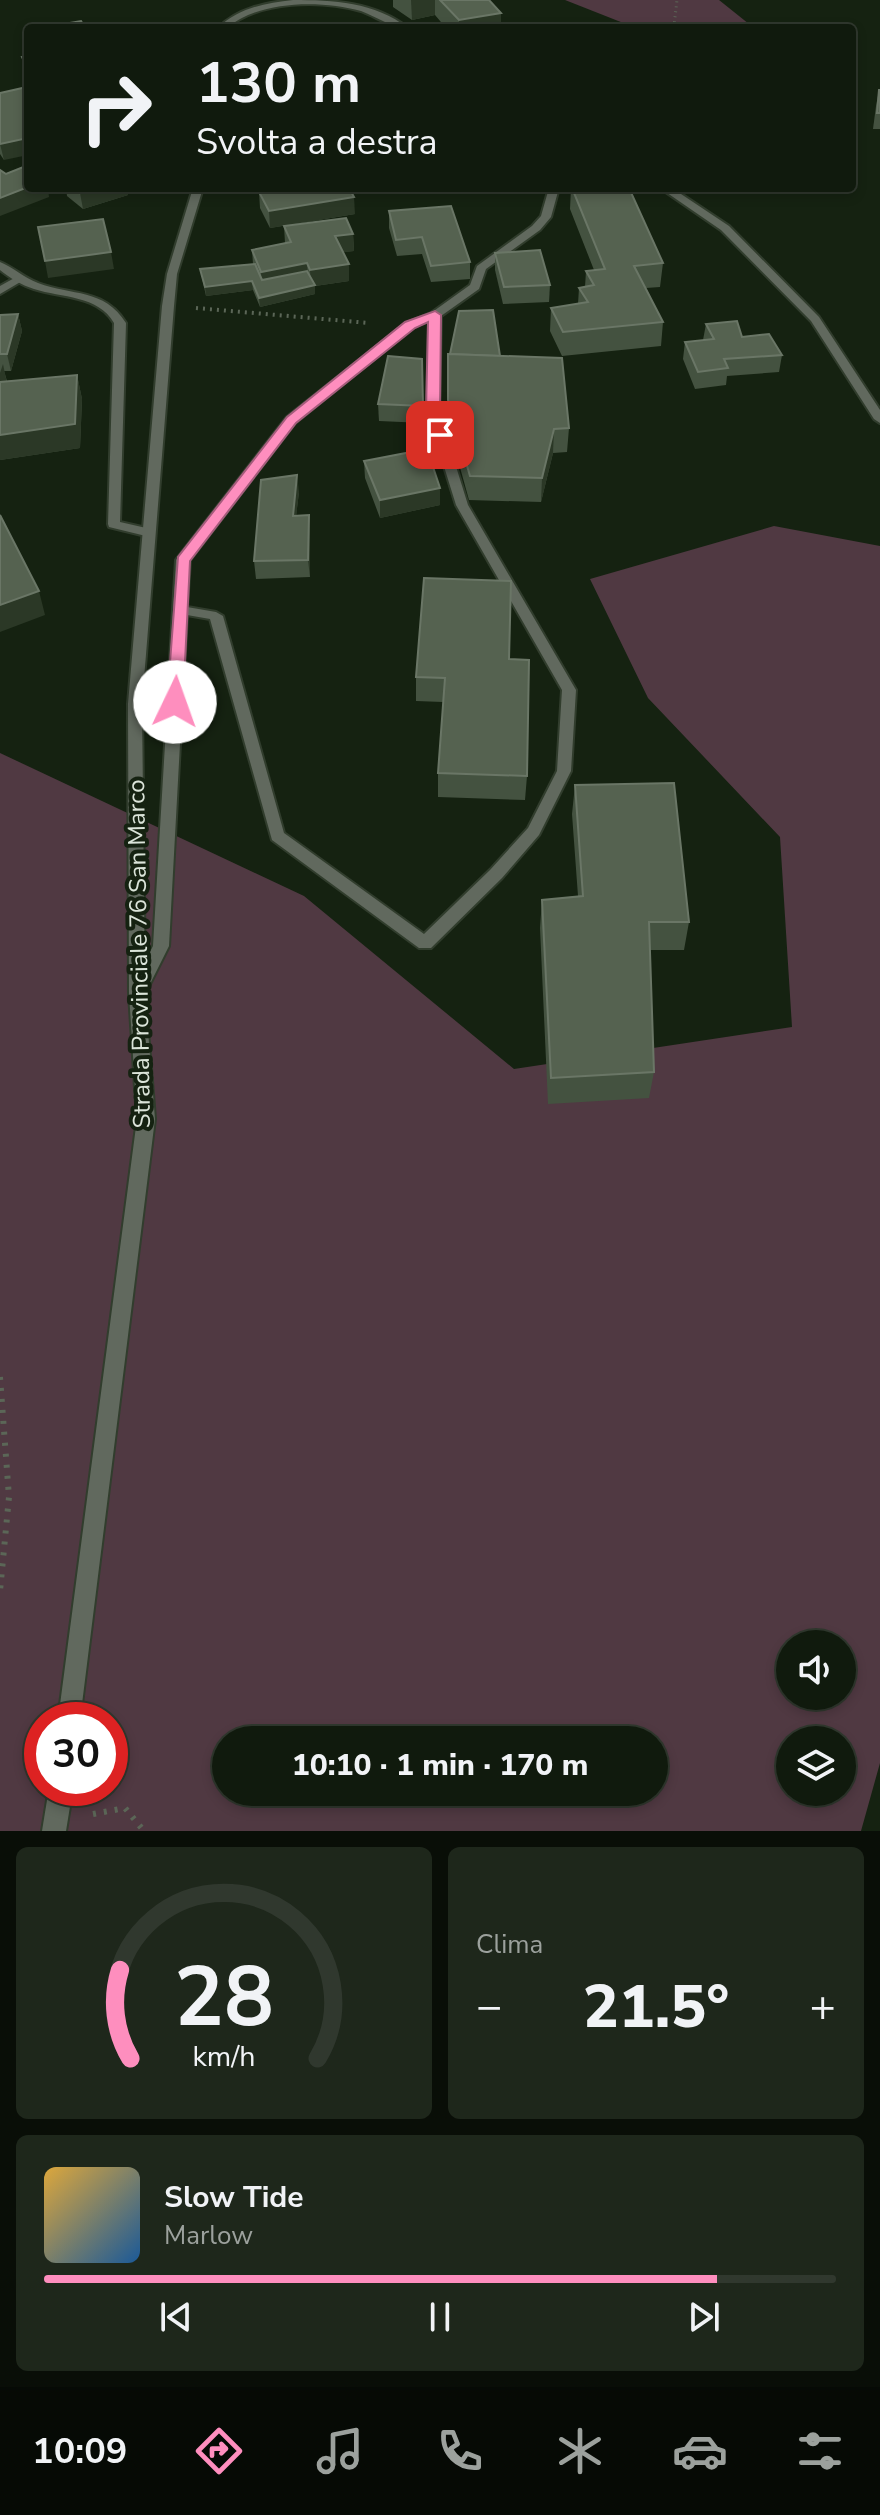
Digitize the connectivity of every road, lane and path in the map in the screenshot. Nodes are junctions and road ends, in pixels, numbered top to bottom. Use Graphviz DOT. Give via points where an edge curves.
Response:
graph roads {
  1 [pos="677,0"];
  2 [pos="271,3"];
  3 [pos="226,24"];
  4 [pos="395,24"];
  5 [pos="674,24"];
  6 [pos="197,192"];
  7 [pos="553,192"];
  8 [pos="671,192"];
  9 [pos="0,265"];
  10 [pos="18,279"];
  11 [pos="0,291"];
  12 [pos="168,306"];
  13 [pos="435,315"];
  14 [pos="410,325"];
  15 [pos="880,419"];
  16 [pos="150,533"];
  17 [pos="181,610"];
  18 [pos="137,993"];
  19 [pos="0,1377"];
  20 [pos="0,1591"];
  21 [pos="71,1702"];
  22 [pos="58,1806"];
  23 [pos="55,1828"];
  24 [pos="144,1831"];
  1 -- 5 [label="path"];
  2 -- 3 [label="street"];
  2 -- 4 [label="street" via="340,3"];
  6 -- 12 [label="street, Strada Provinciale 76 San Marco"];
  7 -- 13 [label="street" via="546,217 536,228 481,268 475,287"];
  8 -- 15 [label="street" via="725,228 815,319"];
  9 -- 10 [label="street"];
  10 -- 11 [label="street"];
  10 -- 16 [label="street" via="100,303 118,317 114,524"];
  12 -- 14 [label="path"];
  12 -- 16 [label="street, Strada Provinciale 76 San Marco"];
  13 -- 14 [label="street"];
  13 -- 17 [label="street" via="433,412 462,505 569,690 564,771 534,831 425,943 277,836 216,616"];
  14 -- 17 [label="street" via="291,420 183,560"];
  16 -- 18 [label="street, Strada Provinciale 76 San Marco" via="135,704"];
  17 -- 18 [label="street" via="161,946"];
  18 -- 21 [label="street, Strada Provinciale 76 San Marco" via="146,1119"];
  19 -- 20 [label="path" via="9,1497"];
  22 -- 23 [label="street"];
  23 -- 24 [label="path" via="125,1808"];
}
